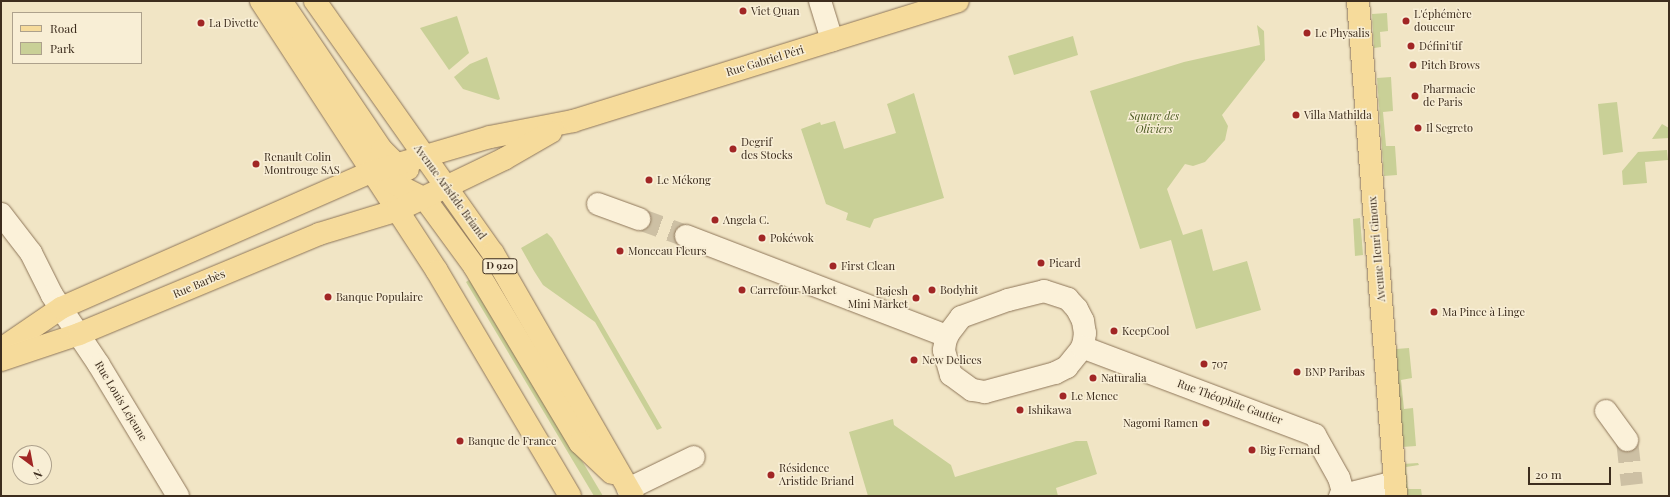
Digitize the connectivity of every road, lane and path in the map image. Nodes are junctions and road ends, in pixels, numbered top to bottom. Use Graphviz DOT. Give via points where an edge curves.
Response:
graph roads {
  1 [pos="262,1"];
  2 [pos="281,1"];
  3 [pos="315,1"];
  4 [pos="820,1"];
  5 [pos="958,1"];
  6 [pos="1358,1"];
  7 [pos="832,40"];
  8 [pos="573,120"];
  9 [pos="424,156"];
  10 [pos="396,164"];
  11 [pos="372,172"];
  12 [pos="448,187"];
  13 [pos="425,199"];
  14 [pos="598,204"];
  15 [pos="398,210"];
  16 [pos="1,214"];
  17 [pos="640,219"];
  18 [pos="686,236"];
  19 [pos="61,308"];
  20 [pos="79,334"];
  21 [pos="947,336"];
  22 [pos="1082,348"];
  23 [pos="1,349"];
  24 [pos="1,360"];
  25 [pos="1606,411"];
  26 [pos="1627,440"];
  27 [pos="694,456"];
  28 [pos="1395,489"];
  29 [pos="630,492"];
  30 [pos="178,496"];
  31 [pos="570,496"];
  32 [pos="1342,496"];
  1 -- 11 [label="main road"];
  2 -- 10 [label="main road" via="358,116"];
  3 -- 9 [label="main road, Avenue Aristide Briand / D 920"];
  4 -- 7 [label="street"];
  5 -- 7 [label="main road, Rue Gabriel Péri"];
  6 -- 28 [label="main road, Avenue Henri Ginoux"];
  7 -- 8 [label="main road, Rue Gabriel Péri"];
  8 -- 9 [label="main road, Rue Gabriel Péri" via="496,135"];
  8 -- 12 [label="main road, Rue Gabriel Péri"];
  9 -- 10 [label="main road, Rue Gabriel Péri"];
  9 -- 12 [label="main road, Avenue Aristide Briand / D 920"];
  10 -- 11 [label="main road, Rue Gabriel Péri"];
  10 -- 12 [label="main road"];
  11 -- 13 [label="main road"];
  11 -- 15 [label="main road"];
  11 -- 19 [label="main road"];
  12 -- 13 [label="main road, Rue Gabriel Péri"];
  12 -- 29 [label="main road, Avenue Aristide Briand / D 920" via="493,253"];
  13 -- 15 [label="main road, Rue Gabriel Péri"];
  13 -- 29 [label="main road" via="474,266 580,443"];
  14 -- 17 [label="street"];
  15 -- 20 [label="main road, Rue Barbès" via="319,234"];
  15 -- 31 [label="main road"];
  16 -- 19 [label="street, Rue Louis Lejeune" via="31,253"];
  18 -- 21 [label="street"];
  19 -- 20 [label="street, Rue Louis Lejeune"];
  19 -- 23 [label="main road"];
  20 -- 24 [label="main road, Rue Barbès"];
  20 -- 30 [label="street, Rue Louis Lejeune"];
  21 -- 22 [label="street" via="944,350 951,375 972,390 985,392 1055,373 1067,367"];
  21 -- 22 [label="street" via="961,317 973,311 1044,291 1068,299 1077,309 1085,333"];
  22 -- 32 [label="street, Rue Théophile Gautier" via="1315,435 1339,478"];
  25 -- 26 [label="street"];
  27 -- 29 [label="street"];
  28 -- 32 [label="street"];
}
